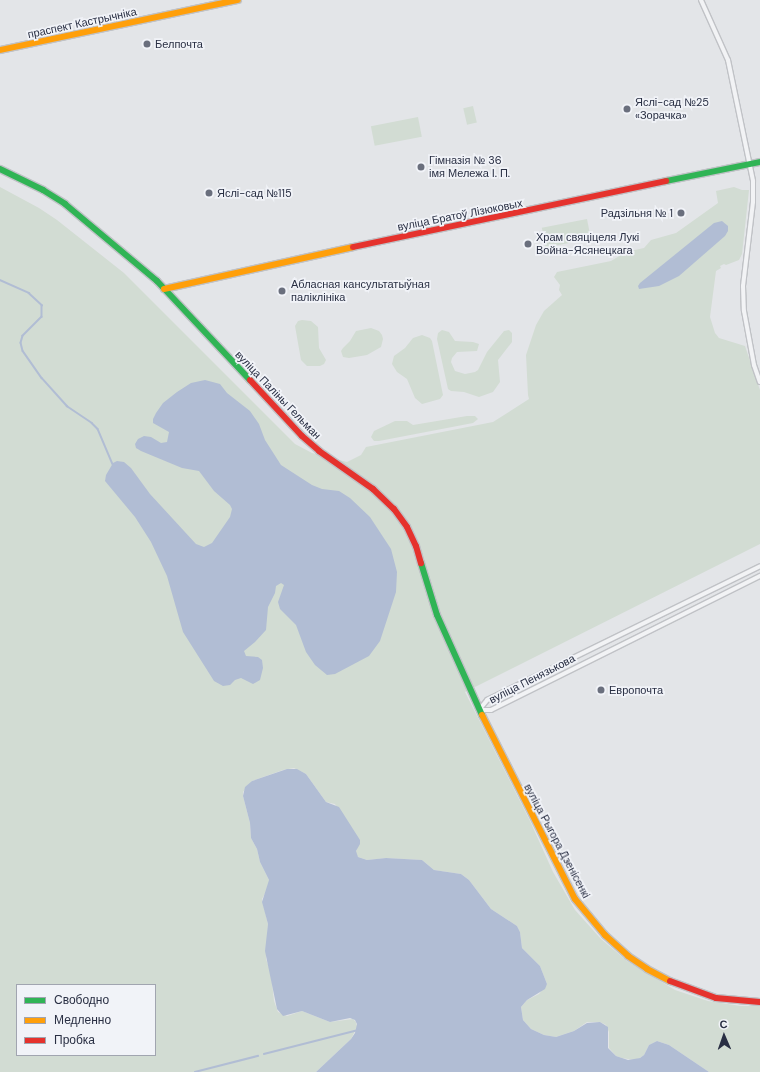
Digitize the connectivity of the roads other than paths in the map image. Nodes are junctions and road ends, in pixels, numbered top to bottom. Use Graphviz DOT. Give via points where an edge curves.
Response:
graph roads {
  1 [pos="238,0"];
  2 [pos="701,0"];
  3 [pos="0,50"];
  4 [pos="760,162"];
  5 [pos="750,164"];
  6 [pos="0,169"];
  7 [pos="164,288"];
  8 [pos="760,382"];
  9 [pos="760,566"];
  10 [pos="760,576"];
  11 [pos="479,710"];
  12 [pos="508,767"];
  13 [pos="760,1002"];
  1 -- 3 [label="street, праспект Кастрычніка"];
  2 -- 5 [label="street" via="728,60"];
  4 -- 5 [label="street, вуліца Братоў Лізюковых"];
  5 -- 7 [label="street, вуліца Братоў Лізюковых"];
  5 -- 8 [label="street" via="754,202 743,286 744,311 754,365"];
  6 -- 7 [label="street, вуліца Паліны Гельман" via="65,204"];
  7 -- 11 [label="street, вуліца Паліны Гельман" via="302,436 319,451 373,488 394,509 416,546 437,615"];
  9 -- 11 [label="street, вуліца Пенязькова" via="487,700"];
  10 -- 11 [label="street, вуліца Пенязькова" via="491,710"];
  11 -- 12 [label="street, вуліца Паліны Гельман"];
  12 -- 13 [label="street, вуліца Рыгора Дзенісенкі" via="575,899 616,946 647,969 680,986 716,998"];
}
